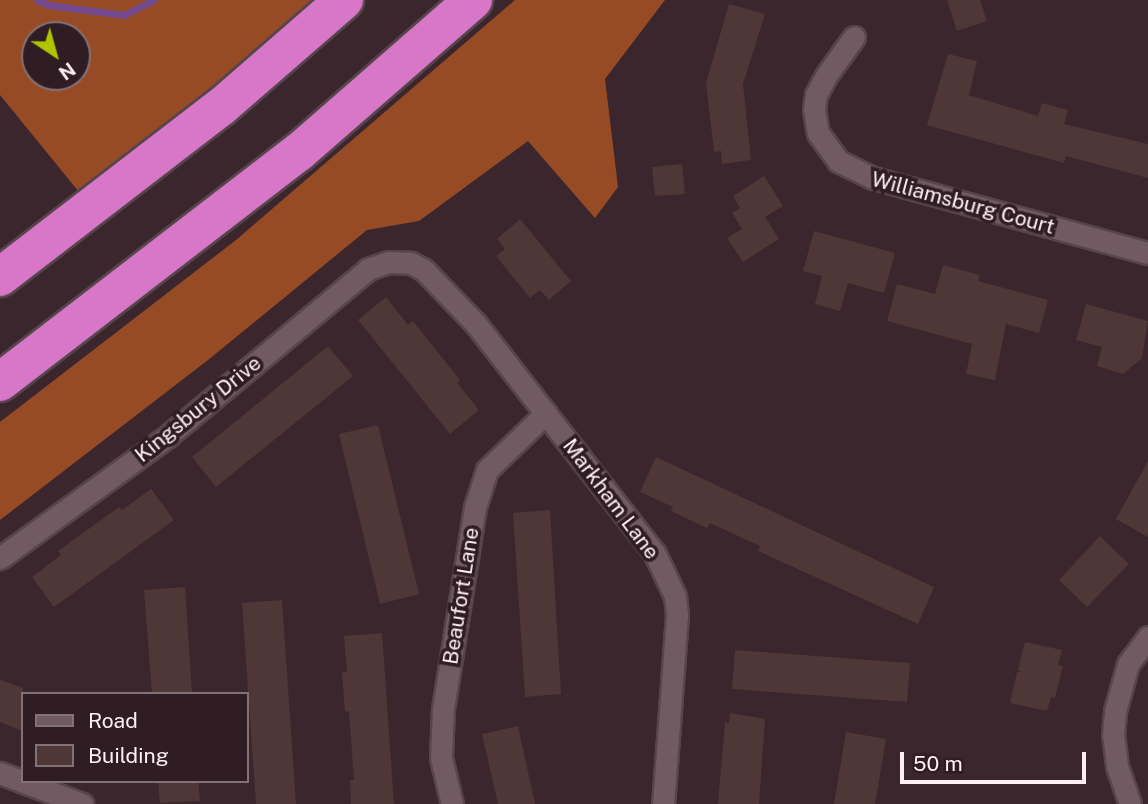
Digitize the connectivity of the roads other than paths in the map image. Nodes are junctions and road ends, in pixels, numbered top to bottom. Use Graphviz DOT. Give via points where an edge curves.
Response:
graph roads {
  1 [pos="344,0"];
  2 [pos="473,0"];
  3 [pos="854,37"];
  4 [pos="1148,253"];
  5 [pos="396,262"];
  6 [pos="0,277"];
  7 [pos="0,382"];
  8 [pos="546,413"];
  9 [pos="0,558"];
  10 [pos="1148,637"];
  11 [pos="0,773"];
  12 [pos="21,781"];
  13 [pos="26,783"];
  14 [pos="82,804"];
  15 [pos="452,804"];
  16 [pos="663,804"];
  17 [pos="1130,804"];
  1 -- 6 [label="highway" via="221,107"];
  2 -- 7 [label="highway" via="299,152"];
  3 -- 4 [label="street, Williamsburg Court" via="821,85 814,109 818,133 838,161 873,178"];
  5 -- 8 [label="street, Markham Lane" via="424,270 476,324"];
  5 -- 9 [label="street, Kingsbury Drive" via="368,269 169,435"];
  8 -- 15 [label="street, Beaufort Lane" via="487,470 475,507 443,709 441,758"];
  8 -- 16 [label="street, Markham Lane" via="655,554 675,596"];
  10 -- 17 [label="street" via="1128,664 1115,710 1117,766"];
  11 -- 12 [label="street"];
  13 -- 14 [label="street"];
}
